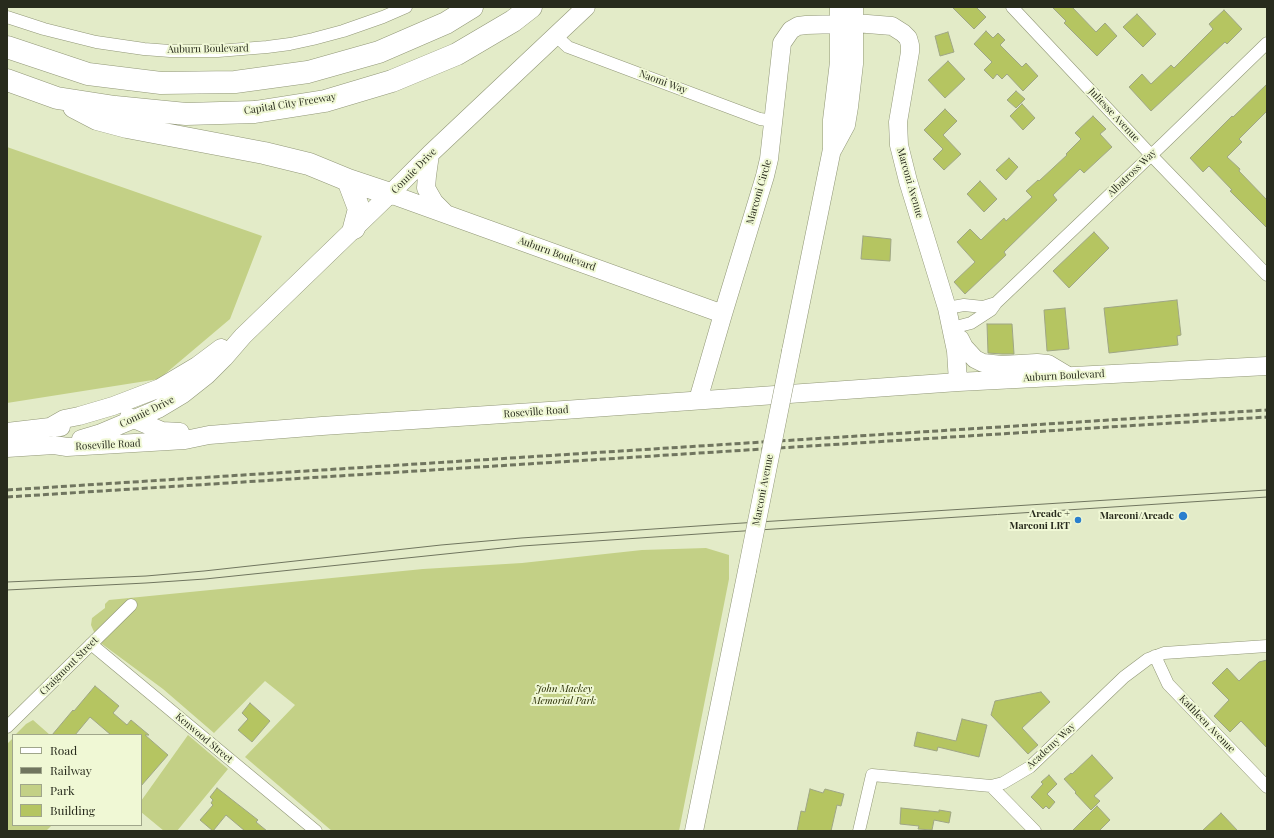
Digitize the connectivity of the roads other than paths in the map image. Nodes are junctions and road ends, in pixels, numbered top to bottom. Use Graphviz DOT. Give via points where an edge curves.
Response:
graph roads {
  1 [pos="406,7"];
  2 [pos="472,7"];
  3 [pos="531,7"];
  4 [pos="586,7"];
  5 [pos="1012,7"];
  6 [pos="847,15"];
  7 [pos="7,17"];
  8 [pos="556,36"];
  9 [pos="1267,43"];
  10 [pos="7,47"];
  11 [pos="7,80"];
  12 [pos="57,98"];
  13 [pos="774,121"];
  14 [pos="430,154"];
  15 [pos="1151,155"];
  16 [pos="348,180"];
  17 [pos="390,194"];
  18 [pos="446,214"];
  19 [pos="354,228"];
  20 [pos="1267,275"];
  21 [pos="996,303"];
  22 [pos="947,308"];
  23 [pos="722,314"];
  24 [pos="952,332"];
  25 [pos="243,336"];
  26 [pos="1267,366"];
  27 [pos="1068,376"];
  28 [pos="958,382"];
  29 [pos="862,388"];
  30 [pos="698,400"];
  31 [pos="135,420"];
  32 [pos="50,427"];
  33 [pos="7,432"];
  34 [pos="209,435"];
  35 [pos="54,445"];
  36 [pos="7,448"];
  37 [pos="131,605"];
  38 [pos="91,644"];
  39 [pos="1267,646"];
  40 [pos="1155,656"];
  41 [pos="7,727"];
  42 [pos="992,786"];
  43 [pos="1267,787"];
  44 [pos="316,831"];
  45 [pos="694,831"];
  46 [pos="859,831"];
  47 [pos="1035,831"];
  1 -- 7 [label="street, Auburn Boulevard" via="343,31 313,39 218,52 144,49 96,42"];
  2 -- 10 [label="highway" via="446,23 379,52 308,72 235,82 161,83 88,74"];
  3 -- 12 [label="highway, Capital City Freeway" via="513,21 457,54 392,81 325,101 255,112 186,114"];
  4 -- 8 [label="street, Connie Drive"];
  5 -- 15 [label="street, Juliesse Avenue"];
  6 -- 13 [label="street, Marconi Circle" via="798,26 786,36 780,51"];
  6 -- 22 [label="street, Marconi Avenue" via="892,26 908,38 910,52 898,122 899,145"];
  6 -- 45 [label="street, Marconi Avenue, bridge" via="854,70 846,125 832,150"];
  8 -- 13 [label="street, Naomi Way" via="568,47"];
  8 -- 14 [label="street, Connie Drive"];
  9 -- 15 [label="street, Albatross Way"];
  11 -- 12 [label="highway, Capital City Freeway"];
  12 -- 16 [label="highway" via="97,119 264,153 309,164"];
  13 -- 23 [label="street, Marconi Circle" via="765,176"];
  14 -- 17 [label="street, Connie Drive"];
  14 -- 18 [label="street" via="426,188 434,202"];
  15 -- 20 [label="street, Juliesse Avenue"];
  15 -- 21 [label="street, Albatross Way"];
  16 -- 17 [label="highway"];
  16 -- 19 [label="highway" via="359,209"];
  17 -- 18 [label="street, Auburn Boulevard"];
  17 -- 19 [label="street, Connie Drive"];
  18 -- 23 [label="street, Auburn Boulevard"];
  19 -- 25 [label="street, Connie Drive"];
  21 -- 22 [label="street" via="983,307 964,305"];
  21 -- 24 [label="street, Albatross Way" via="991,310 971,324"];
  22 -- 24 [label="street, Marconi Avenue"];
  23 -- 30 [label="street, Marconi Circle"];
  24 -- 27 [label="street" via="972,356 983,363 1048,364"];
  24 -- 28 [label="street, Marconi Avenue"];
  25 -- 31 [label="street, Connie Drive" via="224,358 183,394"];
  25 -- 32 [label="street, Connie Drive" via="160,388 113,406 64,419"];
  26 -- 27 [label="street, Auburn Boulevard"];
  27 -- 28 [label="street, Auburn Boulevard"];
  28 -- 29 [label="street, Auburn Boulevard"];
  29 -- 30 [label="street, Roseville Road"];
  30 -- 34 [label="street, Roseville Road"];
  31 -- 32 [label="street, Roseville Road" via="115,416 101,417 66,427"];
  31 -- 34 [label="street, Roseville Road" via="162,431"];
  31 -- 35 [label="street, Connie Drive" via="101,433"];
  32 -- 33 [label="street, Roseville Road"];
  34 -- 35 [label="street, Roseville Road" via="178,441 67,447"];
  35 -- 36 [label="street, Roseville Road"];
  37 -- 38 [label="street, Craigmont Street"];
  38 -- 41 [label="street, Craigmont Street"];
  38 -- 44 [label="street, Kenwood Street"];
  39 -- 40 [label="street, Academy Way" via="1164,653"];
  40 -- 42 [label="street, Academy Way" via="1141,663 1124,677 1030,767 1003,783"];
  40 -- 43 [label="street, Kathleen Avenue" via="1168,684"];
  42 -- 46 [label="street, Academy Way" via="872,775"];
  42 -- 47 [label="street"];
}
